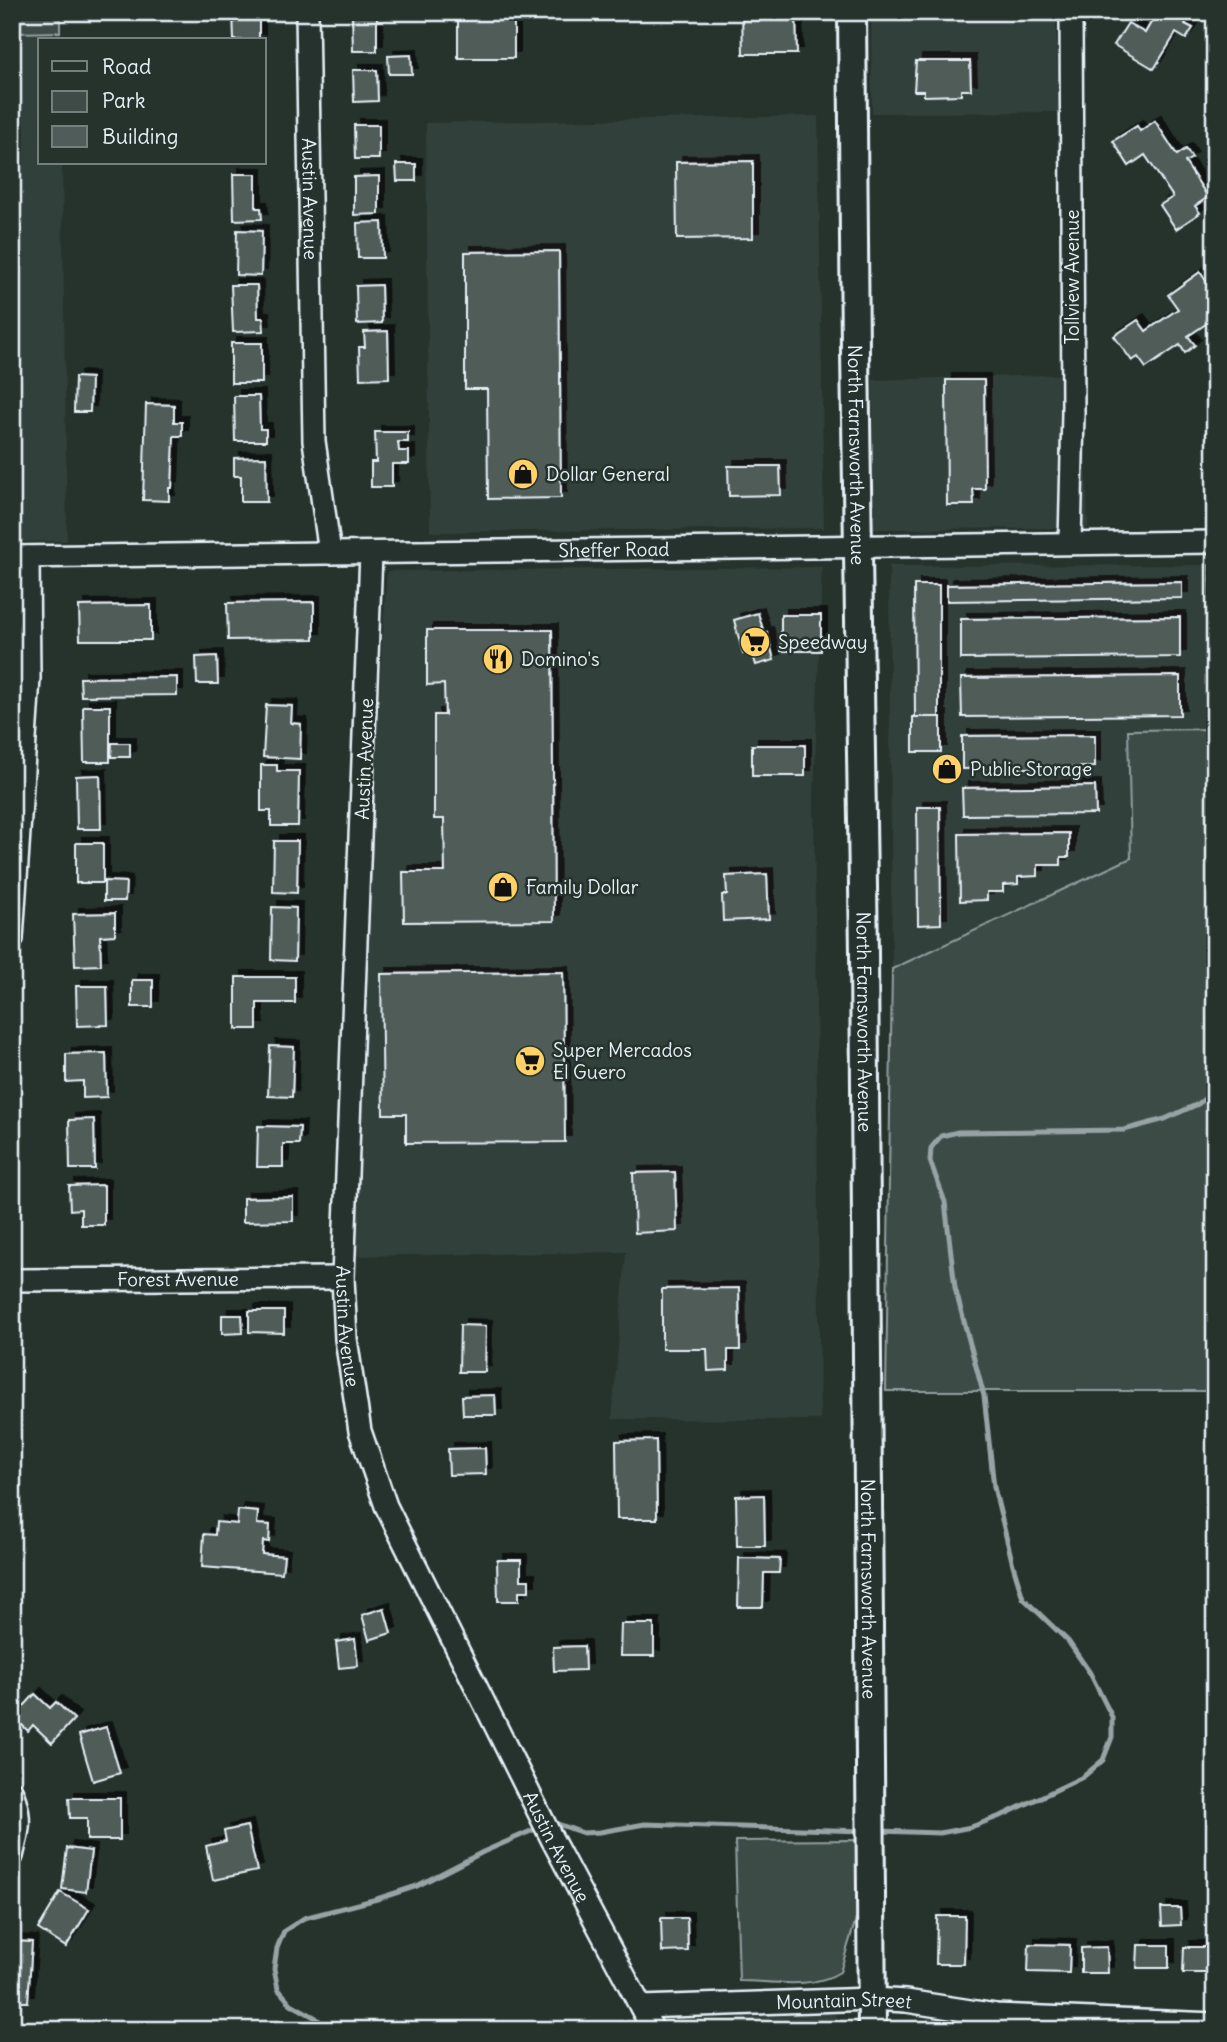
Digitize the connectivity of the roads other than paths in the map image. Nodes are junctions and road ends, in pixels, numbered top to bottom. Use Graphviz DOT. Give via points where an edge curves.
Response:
graph roads {
  1 [pos="307,12"];
  2 [pos="852,12"];
  3 [pos="1071,12"];
  4 [pos="1215,542"];
  5 [pos="1070,543"];
  6 [pos="858,547"];
  7 [pos="330,553"];
  8 [pos="371,553"];
  9 [pos="20,557"];
  10 [pos="12,939"];
  11 [pos="343,1278"];
  12 [pos="12,1280"];
  13 [pos="12,1791"];
  14 [pos="12,1856"];
  15 [pos="873,1999"];
  16 [pos="641,2007"];
  17 [pos="1215,2024"];
  18 [pos="653,2030"];
  19 [pos="872,2030"];
  1 -- 7 [label="street, Austin Avenue" via="314,441"];
  2 -- 6 [label="main road, North Farnsworth Avenue"];
  3 -- 5 [label="street, Tollview Avenue"];
  4 -- 5 [label="street, Sheffer Road"];
  5 -- 6 [label="street, Sheffer Road"];
  6 -- 8 [label="street, Sheffer Road"];
  6 -- 15 [label="main road, North Farnsworth Avenue"];
  7 -- 8 [label="street, Sheffer Road"];
  7 -- 9 [label="street, Sheffer Road"];
  8 -- 11 [label="street, Austin Avenue"];
  9 -- 10 [label="street" via="29,678"];
  11 -- 12 [label="street, Forest Avenue"];
  11 -- 16 [label="street, Austin Avenue" via="346,1339 360,1431 386,1506"];
  13 -- 14 [label="street" via="20,1829"];
  15 -- 16 [label="street, Mountain Street"];
  15 -- 17 [label="street, Mountain Street" via="996,2015"];
  15 -- 19 [label="main road, North Farnsworth Avenue"];
  16 -- 18 [label="street, Austin Avenue"];
}
